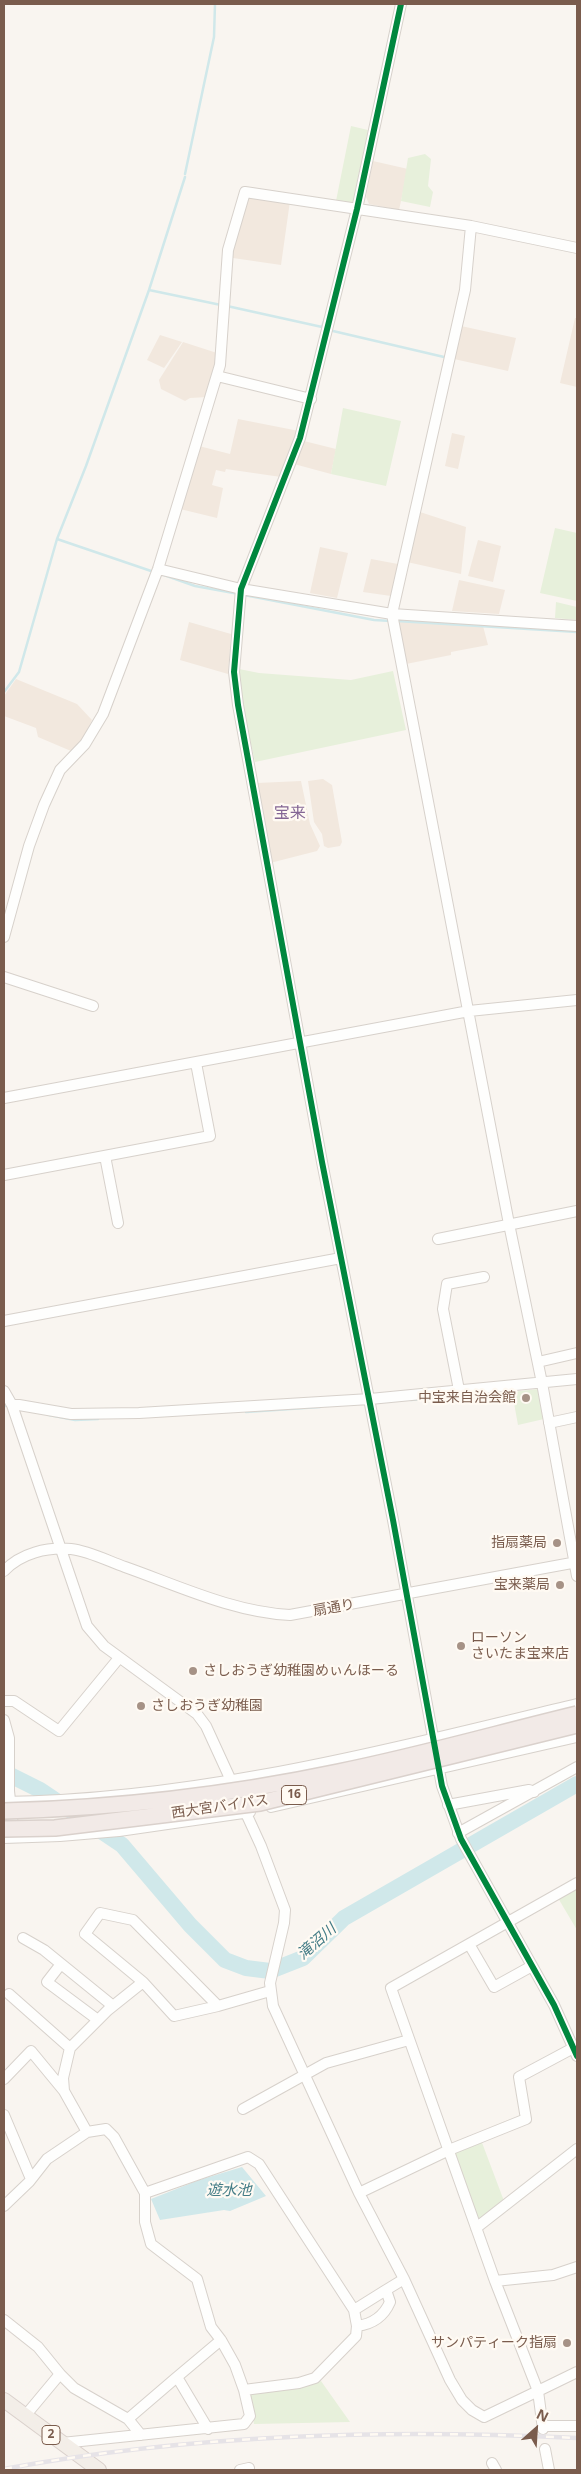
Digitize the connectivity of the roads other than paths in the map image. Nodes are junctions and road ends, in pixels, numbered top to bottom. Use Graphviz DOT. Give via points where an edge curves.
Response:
graph roads {
  1 [pos="401,4"];
  2 [pos="357,209"];
  3 [pos="471,226"];
  4 [pos="577,248"];
  5 [pos="217,376"];
  6 [pos="310,399"];
  7 [pos="158,569"];
  8 [pos="241,588"];
  9 [pos="392,614"];
  10 [pos="577,626"];
  11 [pos="4,937"];
  12 [pos="4,978"];
  13 [pos="577,1000"];
  14 [pos="93,1006"];
  15 [pos="469,1011"];
  16 [pos="301,1043"];
  17 [pos="196,1063"];
  18 [pos="4,1098"];
  19 [pos="105,1156"];
  20 [pos="4,1175"];
  21 [pos="577,1211"];
  22 [pos="118,1223"];
  23 [pos="509,1224"];
  24 [pos="438,1238"];
  25 [pos="341,1258"];
  26 [pos="484,1277"];
  27 [pos="4,1321"];
  28 [pos="577,1353"];
  29 [pos="538,1362"];
  30 [pos="577,1379"];
  31 [pos="542,1383"];
  32 [pos="459,1390"];
  33 [pos="4,1393"];
  34 [pos="370,1399"];
  35 [pos="12,1406"];
  36 [pos="577,1418"];
  37 [pos="549,1423"];
  38 [pos="60,1549"];
  39 [pos="576,1562"];
  40 [pos="4,1571"];
  41 [pos="577,1576"];
  42 [pos="408,1594"];
  43 [pos="119,1658"];
  44 [pos="4,1701"];
  45 [pos="577,1704"];
  46 [pos="577,1714"];
  47 [pos="4,1720"];
  48 [pos="577,1726"];
  49 [pos="577,1737"];
  50 [pos="433,1739"];
  51 [pos="577,1767"];
  52 [pos="439,1770"];
  53 [pos="230,1781"];
  54 [pos="535,1792"];
  55 [pos="6,1805"];
  56 [pos="448,1805"];
  57 [pos="245,1812"];
  58 [pos="7,1835"];
  59 [pos="460,1836"];
  60 [pos="577,1883"];
  61 [pos="508,1922"];
  62 [pos="23,1938"];
  63 [pos="470,1944"];
  64 [pos="61,1964"];
  65 [pos="532,1966"];
  66 [pos="143,1982"];
  67 [pos="270,1987"];
  68 [pos="9,1994"];
  69 [pos="113,2006"];
  70 [pos="218,2006"];
  71 [pos="98,2020"];
  72 [pos="409,2040"];
  73 [pos="70,2048"];
  74 [pos="576,2050"];
  75 [pos="306,2075"];
  76 [pos="4,2080"];
  77 [pos="64,2091"];
  78 [pos="243,2108"];
  79 [pos="4,2115"];
  80 [pos="87,2132"];
  81 [pos="577,2149"];
  82 [pos="449,2150"];
  83 [pos="32,2179"];
  84 [pos="145,2193"];
  85 [pos="359,2193"];
  86 [pos="4,2206"];
  87 [pos="476,2228"];
  88 [pos="577,2267"];
  89 [pos="404,2279"];
  90 [pos="495,2281"];
  91 [pos="386,2290"];
  92 [pos="354,2310"];
  93 [pos="4,2320"];
  94 [pos="357,2326"];
  95 [pos="221,2340"];
  96 [pos="577,2372"];
  97 [pos="60,2374"];
  98 [pos="177,2377"];
  99 [pos="244,2390"];
  100 [pos="538,2391"];
  101 [pos="4,2400"];
  102 [pos="25,2416"];
  103 [pos="128,2419"];
  104 [pos="577,2426"];
  105 [pos="208,2429"];
  106 [pos="141,2435"];
  107 [pos="62,2444"];
  108 [pos="544,2450"];
  109 [pos="99,2470"];
  110 [pos="549,2470"];
  1 -- 2 [label="street"];
  2 -- 3 [label="street"];
  2 -- 5 [label="street" via="245,192 228,250"];
  2 -- 6 [label="street"];
  3 -- 4 [label="street"];
  3 -- 9 [label="street" via="465,290"];
  5 -- 6 [label="street"];
  5 -- 7 [label="street"];
  6 -- 8 [label="street" via="300,438"];
  7 -- 8 [label="street"];
  7 -- 11 [label="street" via="103,714 85,744 60,770 44,805"];
  8 -- 9 [label="street"];
  8 -- 16 [label="street" via="234,672 238,705"];
  9 -- 10 [label="street"];
  9 -- 15 [label="street"];
  12 -- 14 [label="street"];
  13 -- 15 [label="street"];
  15 -- 16 [label="street"];
  15 -- 23 [label="street"];
  16 -- 17 [label="street"];
  16 -- 25 [label="street"];
  17 -- 18 [label="street"];
  17 -- 19 [label="street" via="210,1136"];
  19 -- 20 [label="street"];
  19 -- 22 [label="street"];
  21 -- 23 [label="street"];
  23 -- 24 [label="street"];
  23 -- 29 [label="street"];
  25 -- 27 [label="street"];
  25 -- 34 [label="street"];
  26 -- 32 [label="street" via="447,1284 443,1309"];
  28 -- 29 [label="street"];
  29 -- 31 [label="street"];
  30 -- 31 [label="street"];
  31 -- 32 [label="street"];
  31 -- 37 [label="street"];
  32 -- 34 [label="street"];
  33 -- 35 [label="street"];
  34 -- 35 [label="street" via="90,1415 19,1404"];
  34 -- 42 [label="street"];
  35 -- 38 [label="street"];
  36 -- 37 [label="street"];
  37 -- 39 [label="street"];
  38 -- 40 [label="street, 扇通り" via="30,1554"];
  38 -- 42 [label="street, 扇通り" via="73,1549 238,1607 269,1614 290,1615"];
  38 -- 43 [label="street" via="87,1626"];
  39 -- 41 [label="street"];
  39 -- 42 [label="street, 扇通り"];
  42 -- 50 [label="street"];
  43 -- 44 [label="street" via="59,1731 14,1701"];
  43 -- 53 [label="street" via="198,1714"];
  45 -- 50 [label="street"];
  46 -- 55 [label="highway, 西大宮バイパス / 16, bridge" via="340,1772 262,1786 136,1804 59,1810"];
  47 -- 55 [label="street" via="9,1738"];
  48 -- 58 [label="highway, 西大宮バイパス / 16, bridge" via="260,1803"];
  49 -- 52 [label="street"];
  50 -- 52 [label="street"];
  50 -- 53 [label="street"];
  51 -- 54 [label="street"];
  52 -- 56 [label="street"];
  52 -- 57 [label="street"];
  53 -- 55 [label="street"];
  53 -- 57 [label="street"];
  54 -- 56 [label="street" via="529,1790"];
  54 -- 59 [label="street"];
  55 -- 58 [label="street"];
  56 -- 59 [label="street"];
  57 -- 58 [label="street" via="119,1831"];
  57 -- 67 [label="street" via="285,1910"];
  59 -- 61 [label="street"];
  60 -- 61 [label="street"];
  61 -- 63 [label="street"];
  61 -- 65 [label="street"];
  62 -- 64 [label="street"];
  63 -- 65 [label="street" via="494,1987"];
  63 -- 72 [label="street" via="391,1988"];
  64 -- 69 [label="street"];
  64 -- 71 [label="street" via="47,1982"];
  65 -- 74 [label="street"];
  66 -- 69 [label="street"];
  66 -- 70 [label="street" via="174,2016"];
  66 -- 70 [label="street" via="86,1934 100,1913 133,1920"];
  67 -- 70 [label="street"];
  67 -- 75 [label="street" via="273,2006"];
  68 -- 73 [label="street"];
  69 -- 71 [label="street"];
  71 -- 73 [label="street"];
  72 -- 75 [label="street" via="326,2063"];
  72 -- 82 [label="street"];
  73 -- 77 [label="street" via="63,2078"];
  74 -- 82 [label="street" via="519,2077 526,2119"];
  75 -- 78 [label="street"];
  75 -- 85 [label="street"];
  76 -- 77 [label="street" via="31,2051"];
  77 -- 80 [label="street"];
  79 -- 83 [label="street"];
  80 -- 83 [label="street" via="47,2159"];
  80 -- 84 [label="street" via="106,2129 114,2137"];
  81 -- 87 [label="street"];
  82 -- 85 [label="street"];
  82 -- 87 [label="street"];
  83 -- 86 [label="street"];
  84 -- 92 [label="street" via="248,2157 258,2164"];
  84 -- 95 [label="street" via="145,2222 151,2244 197,2279 211,2327"];
  85 -- 89 [label="street"];
  87 -- 90 [label="street"];
  88 -- 90 [label="street" via="553,2275"];
  89 -- 91 [label="street"];
  89 -- 100 [label="street" via="450,2380 472,2410 484,2417 490,2416"];
  90 -- 100 [label="street"];
  91 -- 92 [label="street"];
  91 -- 94 [label="street" via="390,2302 386,2311 368,2325"];
  92 -- 94 [label="street"];
  93 -- 97 [label="street" via="38,2347"];
  94 -- 99 [label="street" via="356,2336 314,2378"];
  95 -- 98 [label="street"];
  95 -- 99 [label="street"];
  96 -- 100 [label="street"];
  97 -- 102 [label="street"];
  97 -- 103 [label="street" via="74,2388"];
  98 -- 103 [label="street"];
  98 -- 105 [label="street"];
  99 -- 105 [label="street" via="250,2416 244,2424"];
  100 -- 104 [label="street" via="543,2428"];
  101 -- 102 [label="main road, 2"];
  102 -- 107 [label="main road, 2"];
  103 -- 106 [label="street"];
  105 -- 106 [label="street"];
  106 -- 107 [label="street"];
  107 -- 109 [label="main road, 2"];
  108 -- 110 [label="street"];
}
